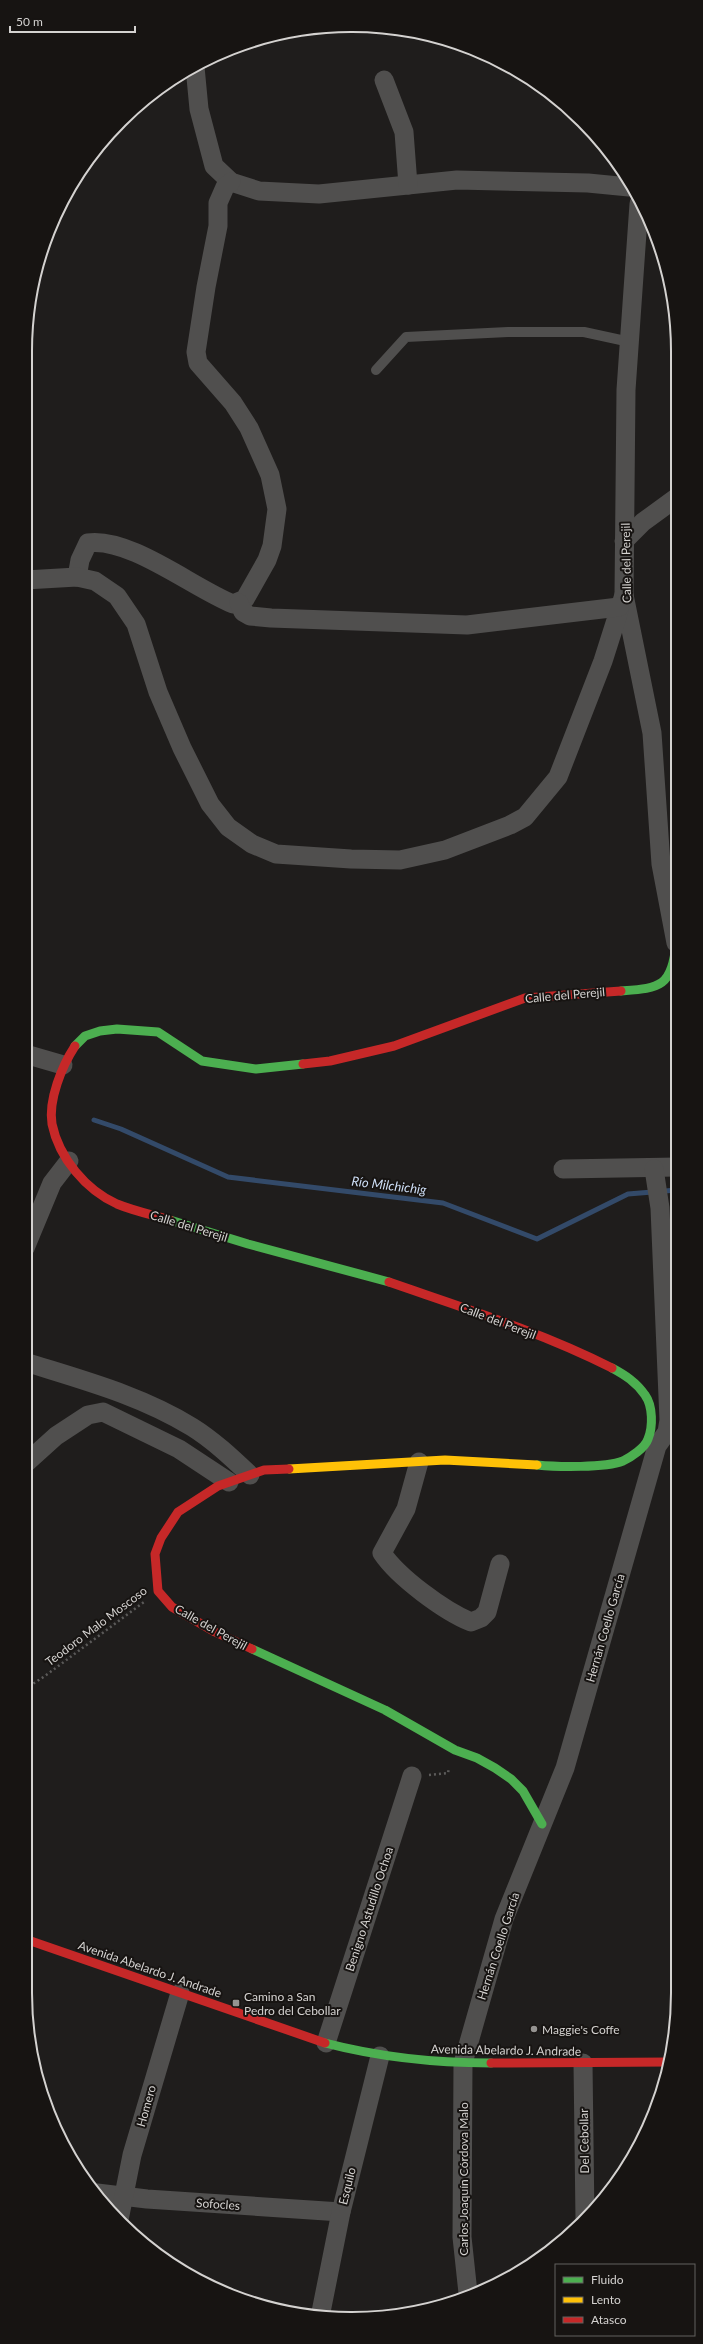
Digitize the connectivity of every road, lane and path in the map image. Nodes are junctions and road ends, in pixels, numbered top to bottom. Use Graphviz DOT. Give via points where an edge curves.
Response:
graph roads {
  1 [pos="196,73"];
  2 [pos="384,80"];
  3 [pos="231,182"];
  4 [pos="408,185"];
  5 [pos="625,187"];
  6 [pos="639,211"];
  7 [pos="630,342"];
  8 [pos="376,370"];
  9 [pos="671,502"];
  10 [pos="624,541"];
  11 [pos="77,577"];
  12 [pos="32,580"];
  13 [pos="621,601"];
  14 [pos="240,603"];
  15 [pos="671,917"];
  16 [pos="671,968"];
  17 [pos="32,1056"];
  18 [pos="63,1065"];
  19 [pos="69,1161"];
  20 [pos="563,1169"];
  21 [pos="671,1169"];
  22 [pos="655,1175"];
  23 [pos="32,1231"];
  24 [pos="32,1364"];
  25 [pos="653,1443"];
  26 [pos="32,1458"];
  27 [pos="419,1462"];
  28 [pos="250,1475"];
  29 [pos="229,1482"];
  30 [pos="500,1564"];
  31 [pos="158,1591"];
  32 [pos="32,1684"];
  33 [pos="412,1776"];
  34 [pos="542,1824"];
  35 [pos="32,1940"];
  36 [pos="180,1993"];
  37 [pos="326,2043"];
  38 [pos="380,2056"];
  39 [pos="663,2062"];
  40 [pos="583,2063"];
  41 [pos="463,2064"];
  42 [pos="104,2194"];
  43 [pos="123,2197"];
  44 [pos="587,2208"];
  45 [pos="120,2212"];
  46 [pos="341,2212"];
  47 [pos="468,2290"];
  48 [pos="321,2310"];
  1 -- 3 [label="street" via="199,109 214,166"];
  2 -- 4 [label="street" via="404,132"];
  3 -- 4 [label="street" via="259,190 319,194"];
  3 -- 14 [label="street" via="225,187 218,203 218,226 196,352 198,363 233,402 249,428 270,475 277,509 269,555 245,599"];
  4 -- 5 [label="street" via="457,180 588,183"];
  6 -- 7 [label="street, Calle del Perejil"];
  7 -- 8 [label="lane" via="584,332 508,332 406,337"];
  7 -- 10 [label="street, Calle del Perejil" via="626,390"];
  9 -- 10 [label="street" via="643,522"];
  10 -- 13 [label="street, Calle del Perejil"];
  11 -- 12 [label="street"];
  11 -- 13 [label="street" via="95,581 117,596 136,624 158,692 182,748 210,804 228,827 252,844 276,854 303,857 400,860 445,850 510,826 525,817 558,778 603,661"];
  11 -- 14 [label="street" via="80,560 88,543 117,546 151,560 214,596 233,604"];
  13 -- 14 [label="street" via="467,625 250,616 243,612"];
  13 -- 15 [label="street, Calle del Perejil" via="652,733 661,864"];
  16 -- 18 [label="street, Calle del Perejil" via="663,982 654,988 524,998 394,1046 330,1061 256,1069 226,1066 202,1061 174,1040 158,1032 117,1029 85,1036 76,1044"];
  17 -- 18 [label="street"];
  18 -- 19 [label="street, Calle del Perejil" via="54,1098 52,1123 61,1150"];
  19 -- 23 [label="street" via="52,1183"];
  19 -- 25 [label="street, Calle del Perejil" via="79,1176 95,1191 117,1204 248,1244 381,1279 476,1312 586,1355 628,1377 646,1396 652,1417"];
  20 -- 22 [label="street"];
  21 -- 22 [label="street"];
  22 -- 25 [label="street, Hernán Coello García" via="660,1208 669,1420 667,1432"];
  24 -- 28 [label="street" via="123,1392 192,1426 218,1445"];
  25 -- 27 [label="street" via="622,1461 608,1464 548,1466 445,1460"];
  25 -- 34 [label="street, Hernán Coello García" via="565,1768"];
  26 -- 29 [label="street" via="56,1436 88,1415 103,1412 179,1449"];
  27 -- 28 [label="street" via="264,1470"];
  27 -- 30 [label="street" via="406,1509 382,1553 390,1566 453,1615 471,1622 487,1612"];
  28 -- 29 [label="street"];
  29 -- 31 [label="street" via="218,1486 178,1512 161,1538 155,1554"];
  31 -- 32 [label="path, Teodoro Malo Moscoso"];
  31 -- 34 [label="street, Calle del Perejil" via="172,1606 215,1632 385,1710 455,1750 495,1768 523,1791"];
  33 -- 37 [label="street, Benigno Astudillo Ochoa"];
  34 -- 41 [label="street, Hernán Coello García" via="504,1919"];
  35 -- 36 [label="street, Avenida Abelardo J. Andrade"];
  36 -- 37 [label="street, Avenida Abelardo J. Andrade"];
  36 -- 43 [label="street, Homero" via="132,2155"];
  37 -- 38 [label="street, Avenida Abelardo J. Andrade"];
  38 -- 41 [label="street, Avenida Abelardo J. Andrade"];
  38 -- 46 [label="street, Esquilo"];
  39 -- 40 [label="street, Avenida Abelardo J. Andrade"];
  40 -- 41 [label="street, Avenida Abelardo J. Andrade"];
  40 -- 44 [label="street, Del Cebollar"];
  41 -- 47 [label="street, Carlos Joaquín Córdova Malo" via="462,2237"];
  42 -- 43 [label="street, Sofocles"];
  43 -- 45 [label="street, Homero"];
  43 -- 46 [label="street, Sofocles"];
  46 -- 48 [label="street, Esquilo"];
}
